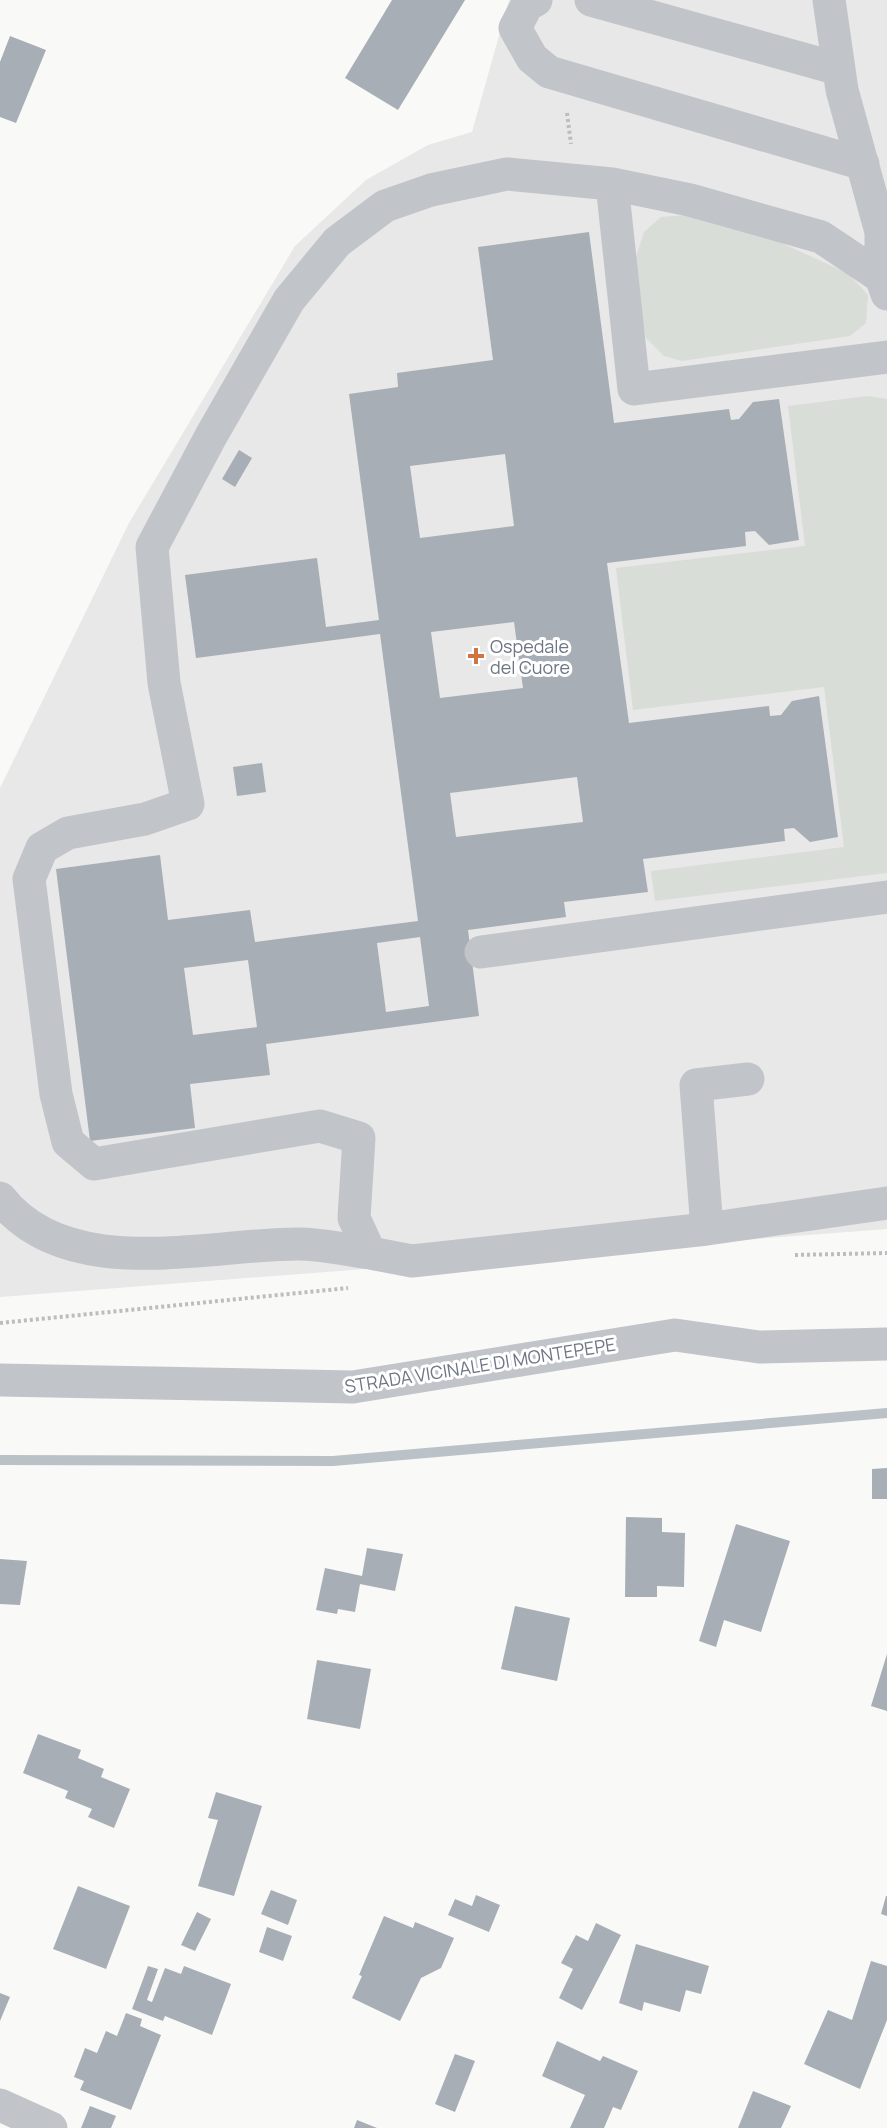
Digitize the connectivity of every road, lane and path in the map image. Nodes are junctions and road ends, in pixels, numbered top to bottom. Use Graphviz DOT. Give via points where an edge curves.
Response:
graph roads {
  1 [pos="536,0"];
  2 [pos="591,0"];
  3 [pos="829,0"];
  4 [pos="839,69"];
  5 [pos="561,75"];
  6 [pos="862,164"];
  7 [pos="576,181"];
  8 [pos="612,184"];
  9 [pos="884,286"];
  10 [pos="887,357"];
  11 [pos="887,897"];
  12 [pos="481,952"];
  13 [pos="748,1079"];
  14 [pos="0,1198"];
  15 [pos="887,1203"];
  16 [pos="707,1229"];
  17 [pos="370,1253"];
  18 [pos="887,1344"];
  19 [pos="0,1380"];
  20 [pos="0,2105"];
  21 [pos="51,2128"];
  1 -- 5 [label="street" via="527,5 515,28 532,58 549,72"];
  2 -- 4 [label="street"];
  3 -- 4 [label="street"];
  4 -- 6 [label="street"];
  5 -- 6 [label="street"];
  5 -- 7 [label="path"];
  6 -- 9 [label="street" via="881,232"];
  7 -- 8 [label="street"];
  7 -- 17 [label="street" via="507,174 431,190 386,206 337,242 289,300 152,547 164,683 188,804 145,819 68,833 42,848 29,879 56,1094 68,1142 94,1164 320,1126 359,1138 354,1218"];
  8 -- 9 [label="street" via="690,200 821,237"];
  8 -- 10 [label="street" via="634,389"];
  11 -- 12 [label="street"];
  13 -- 16 [label="street" via="696,1086"];
  14 -- 17 [label="street" via="11,1213 55,1239 118,1254 299,1244"];
  15 -- 16 [label="street"];
  16 -- 17 [label="street" via="412,1261"];
  18 -- 19 [label="street, STRADA VICINALE DI MONTEPEPE" via="759,1347 675,1335 353,1387"];
  20 -- 21 [label="street"];
}
